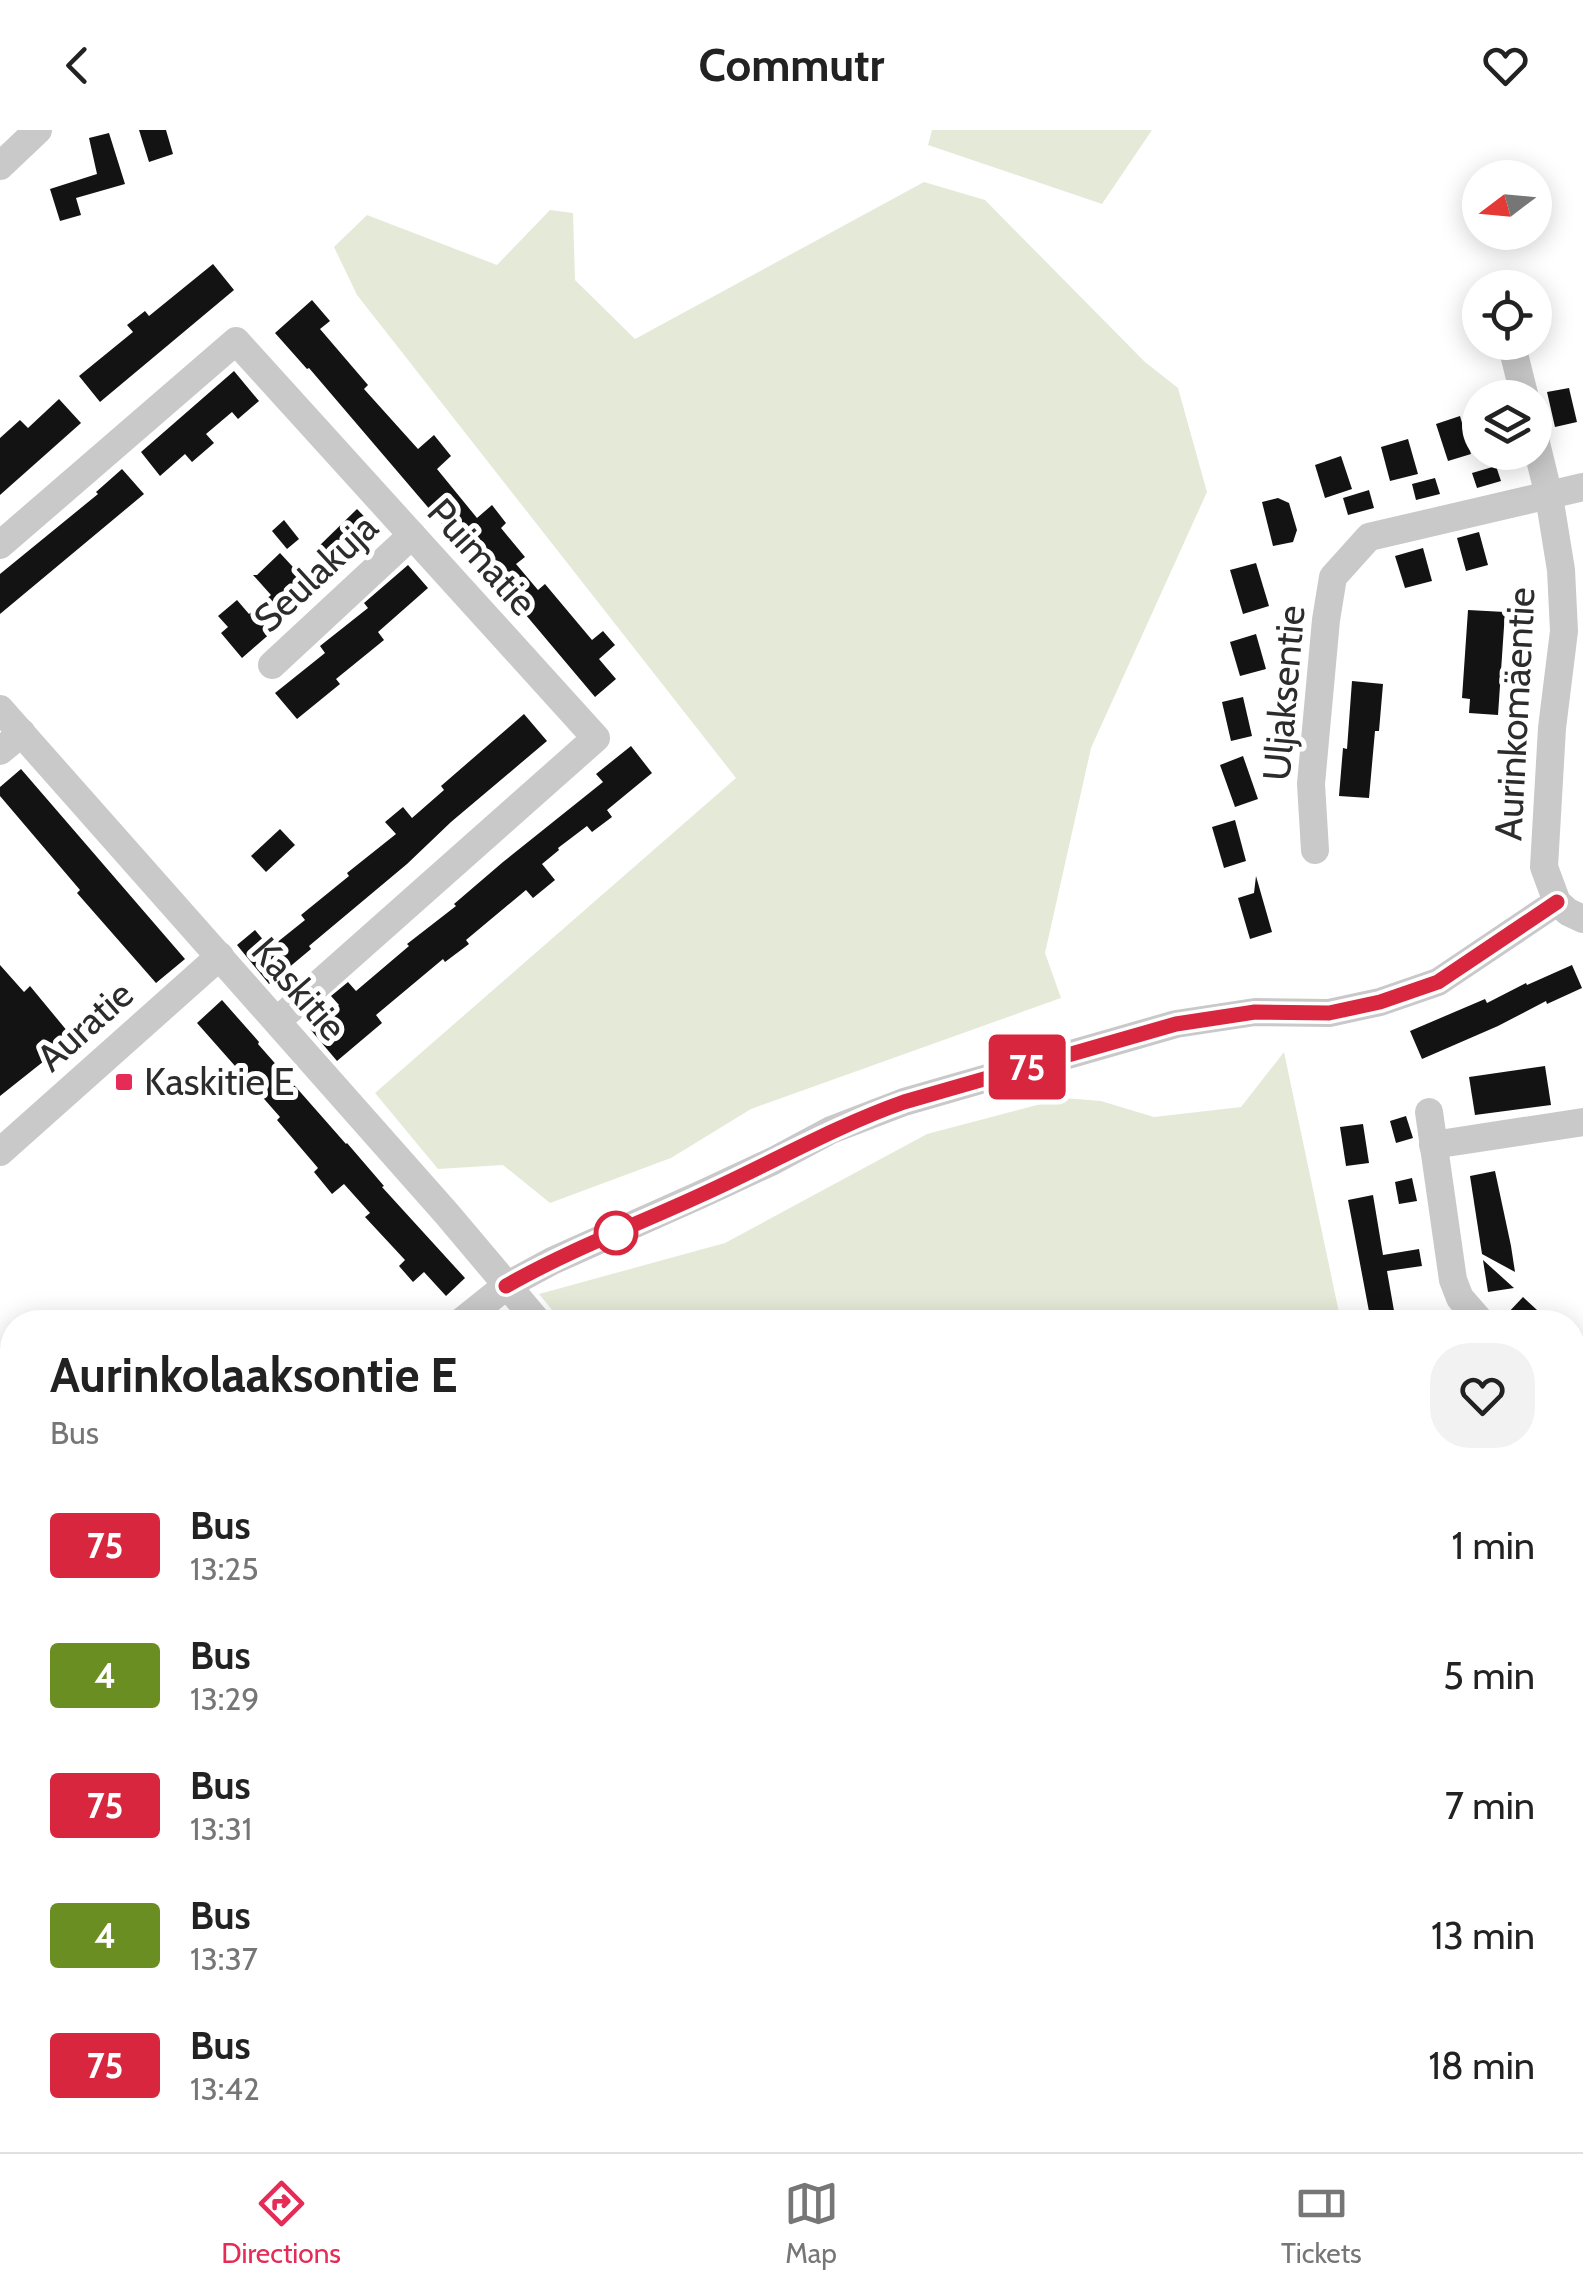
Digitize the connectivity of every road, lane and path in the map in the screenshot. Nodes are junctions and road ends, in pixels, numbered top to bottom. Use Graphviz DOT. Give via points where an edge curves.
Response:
graph roads {
  1 [pos="38,130"];
  2 [pos="0,166"];
  3 [pos="1543,470"];
  4 [pos="1583,487"];
  5 [pos="1549,496"];
  6 [pos="412,535"];
  7 [pos="0,545"];
  8 [pos="272,665"];
  9 [pos="0,709"];
  10 [pos="11,742"];
  11 [pos="1315,850"];
  12 [pos="1557,902"];
  13 [pos="1583,919"];
  14 [pos="220,956"];
  15 [pos="277,1021"];
  16 [pos="1428,1112"];
  17 [pos="1583,1122"];
  18 [pos="1433,1144"];
  19 [pos="0,1152"];
  20 [pos="506,1286"];
  21 [pos="477,1310"];
  22 [pos="527,1310"];
  23 [pos="1470,1310"];
  1 -- 2 [label="street"];
  3 -- 5 [label="street, Aurinkomäentie"];
  4 -- 5 [label="street, Uljaksentie"];
  5 -- 11 [label="street, Uljaksentie" via="1369,538 1333,577 1311,784"];
  5 -- 12 [label="street, Aurinkomäentie" via="1564,631 1544,868"];
  6 -- 7 [label="street, Puimatie" via="236,341"];
  6 -- 8 [label="street, Seulakuja"];
  6 -- 15 [label="street, Puimatie" via="596,738"];
  9 -- 10 [label="street, Kaskitie"];
  10 -- 14 [label="street, Kaskitie"];
  12 -- 13 [label="street"];
  12 -- 20 [label="street" via="1438,982 1380,1002 1329,1013 1255,1012 1176,1024 866,1115"];
  14 -- 15 [label="street, Kaskitie"];
  14 -- 19 [label="street, Auratie"];
  15 -- 20 [label="street, Kaskitie"];
  16 -- 18 [label="street"];
  17 -- 18 [label="street"];
  18 -- 23 [label="street" via="1453,1280"];
  20 -- 21 [label="street"];
  20 -- 22 [label="street, Kaskitie"];
}
